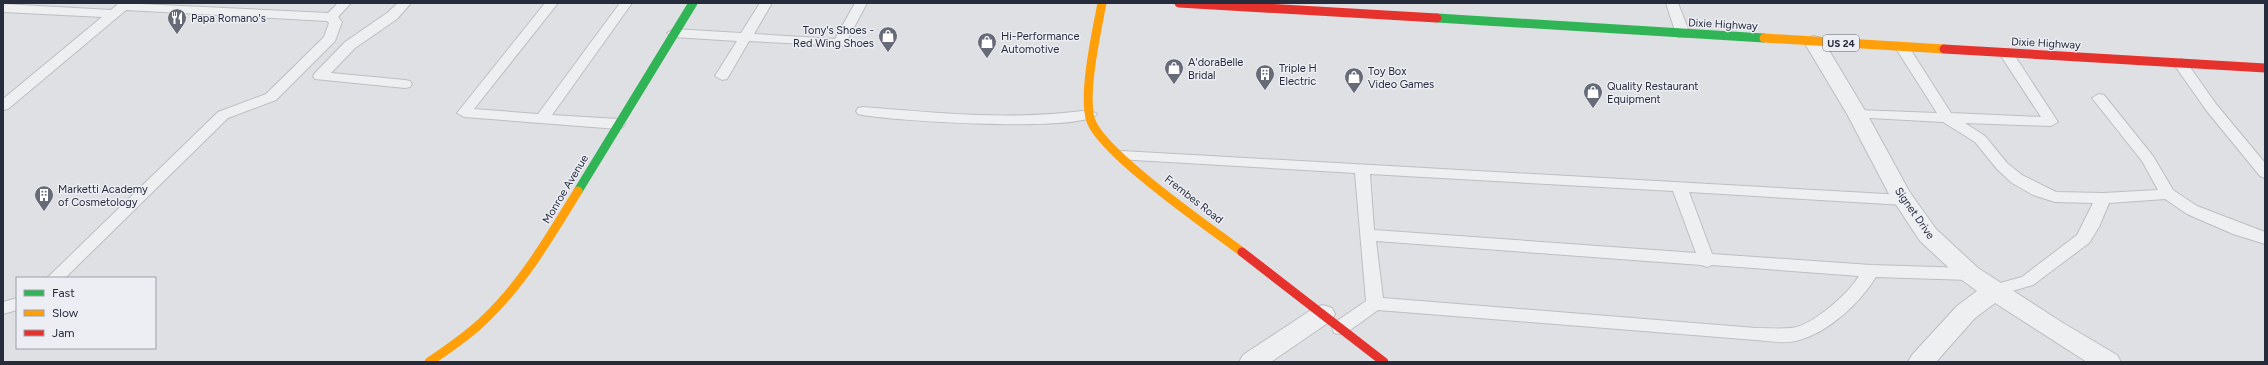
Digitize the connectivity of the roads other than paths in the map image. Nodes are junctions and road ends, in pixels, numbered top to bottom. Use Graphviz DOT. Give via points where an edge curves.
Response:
graph roads {
  1 [pos="345,3"];
  2 [pos="404,3"];
  3 [pos="552,3"];
  4 [pos="626,3"];
  5 [pos="693,3"];
  6 [pos="766,3"];
  7 [pos="861,3"];
  8 [pos="1102,3"];
  9 [pos="1179,3"];
  10 [pos="1672,3"];
  11 [pos="3,8"];
  12 [pos="122,8"];
  13 [pos="331,17"];
  14 [pos="674,33"];
  15 [pos="1683,34"];
  16 [pos="746,38"];
  17 [pos="1814,42"];
  18 [pos="1902,47"];
  19 [pos="2006,53"];
  20 [pos="2180,63"];
  21 [pos="2265,68"];
  22 [pos="722,76"];
  23 [pos="405,84"];
  24 [pos="2099,98"];
  25 [pos="3,106"];
  26 [pos="863,111"];
  27 [pos="1090,114"];
  28 [pos="1857,114"];
  29 [pos="1947,118"];
  30 [pos="542,119"];
  31 [pos="618,124"];
  32 [pos="1122,156"];
  33 [pos="1362,169"];
  34 [pos="2265,173"];
  35 [pos="1679,186"];
  36 [pos="2167,193"];
  37 [pos="2103,198"];
  38 [pos="1904,200"];
  39 [pos="1367,235"];
  40 [pos="2265,238"];
  41 [pos="1707,260"];
  42 [pos="1871,271"];
  43 [pos="1970,274"];
  44 [pos="56,277"];
  45 [pos="1995,290"];
  46 [pos="16,304"];
  47 [pos="1375,304"];
  48 [pos="3,308"];
  49 [pos="1332,321"];
  50 [pos="429,362"];
  51 [pos="1252,362"];
  52 [pos="1384,362"];
  53 [pos="1921,362"];
  54 [pos="2108,362"];
  1 -- 13 [label="lane"];
  2 -- 23 [label="lane" via="392,16 350,45 320,76"];
  3 -- 30 [label="lane" via="464,113"];
  4 -- 30 [label="lane"];
  5 -- 14 [label="main road, Monroe Avenue"];
  6 -- 16 [label="lane"];
  7 -- 16 [label="lane" via="839,43"];
  8 -- 27 [label="main road, Frembes Road" via="1088,96"];
  9 -- 15 [label="main road, Dixie Highway / US 24"];
  10 -- 15 [label="lane"];
  11 -- 12 [label="lane"];
  12 -- 13 [label="lane"];
  12 -- 25 [label="lane"];
  13 -- 44 [label="lane" via="336,22 330,38 271,97 223,116"];
  14 -- 16 [label="lane"];
  14 -- 31 [label="main road, Monroe Avenue"];
  15 -- 17 [label="main road, Dixie Highway / US 24"];
  16 -- 22 [label="lane"];
  17 -- 18 [label="main road, Dixie Highway / US 24"];
  17 -- 28 [label="street, Signet Drive"];
  18 -- 19 [label="main road, Dixie Highway / US 24"];
  18 -- 29 [label="lane"];
  19 -- 20 [label="main road, Dixie Highway / US 24"];
  19 -- 29 [label="lane" via="2051,122"];
  20 -- 21 [label="main road, Dixie Highway / US 24"];
  20 -- 34 [label="lane" via="2211,107"];
  24 -- 36 [label="lane" via="2148,159"];
  26 -- 27 [label="lane" via="989,121 1055,119"];
  27 -- 32 [label="main road, Frembes Road" via="1091,122 1109,145"];
  28 -- 29 [label="lane"];
  28 -- 38 [label="street, Signet Drive"];
  29 -- 37 [label="lane" via="1980,139 2002,166 2038,191 2055,197"];
  30 -- 31 [label="lane"];
  31 -- 50 [label="main road, Monroe Avenue" via="542,250 493,311 465,338"];
  32 -- 33 [label="lane"];
  32 -- 49 [label="main road, Frembes Road"];
  33 -- 35 [label="lane"];
  33 -- 39 [label="lane"];
  35 -- 38 [label="lane"];
  35 -- 41 [label="lane"];
  36 -- 37 [label="lane"];
  36 -- 40 [label="lane" via="2192,210"];
  37 -- 45 [label="lane" via="2083,239 2027,280"];
  38 -- 43 [label="street, Signet Drive" via="1928,235"];
  39 -- 41 [label="lane"];
  39 -- 47 [label="lane"];
  41 -- 42 [label="lane"];
  42 -- 43 [label="lane"];
  42 -- 47 [label="lane" via="1861,287 1842,306 1816,325 1794,335"];
  43 -- 45 [label="street, Signet Drive"];
  45 -- 53 [label="street" via="1966,312"];
  45 -- 54 [label="street, Signet Drive" via="2054,330"];
  46 -- 48 [label="lane"];
  47 -- 49 [label="lane"];
  49 -- 51 [label="street"];
  49 -- 52 [label="main road, Frembes Road"];
}
